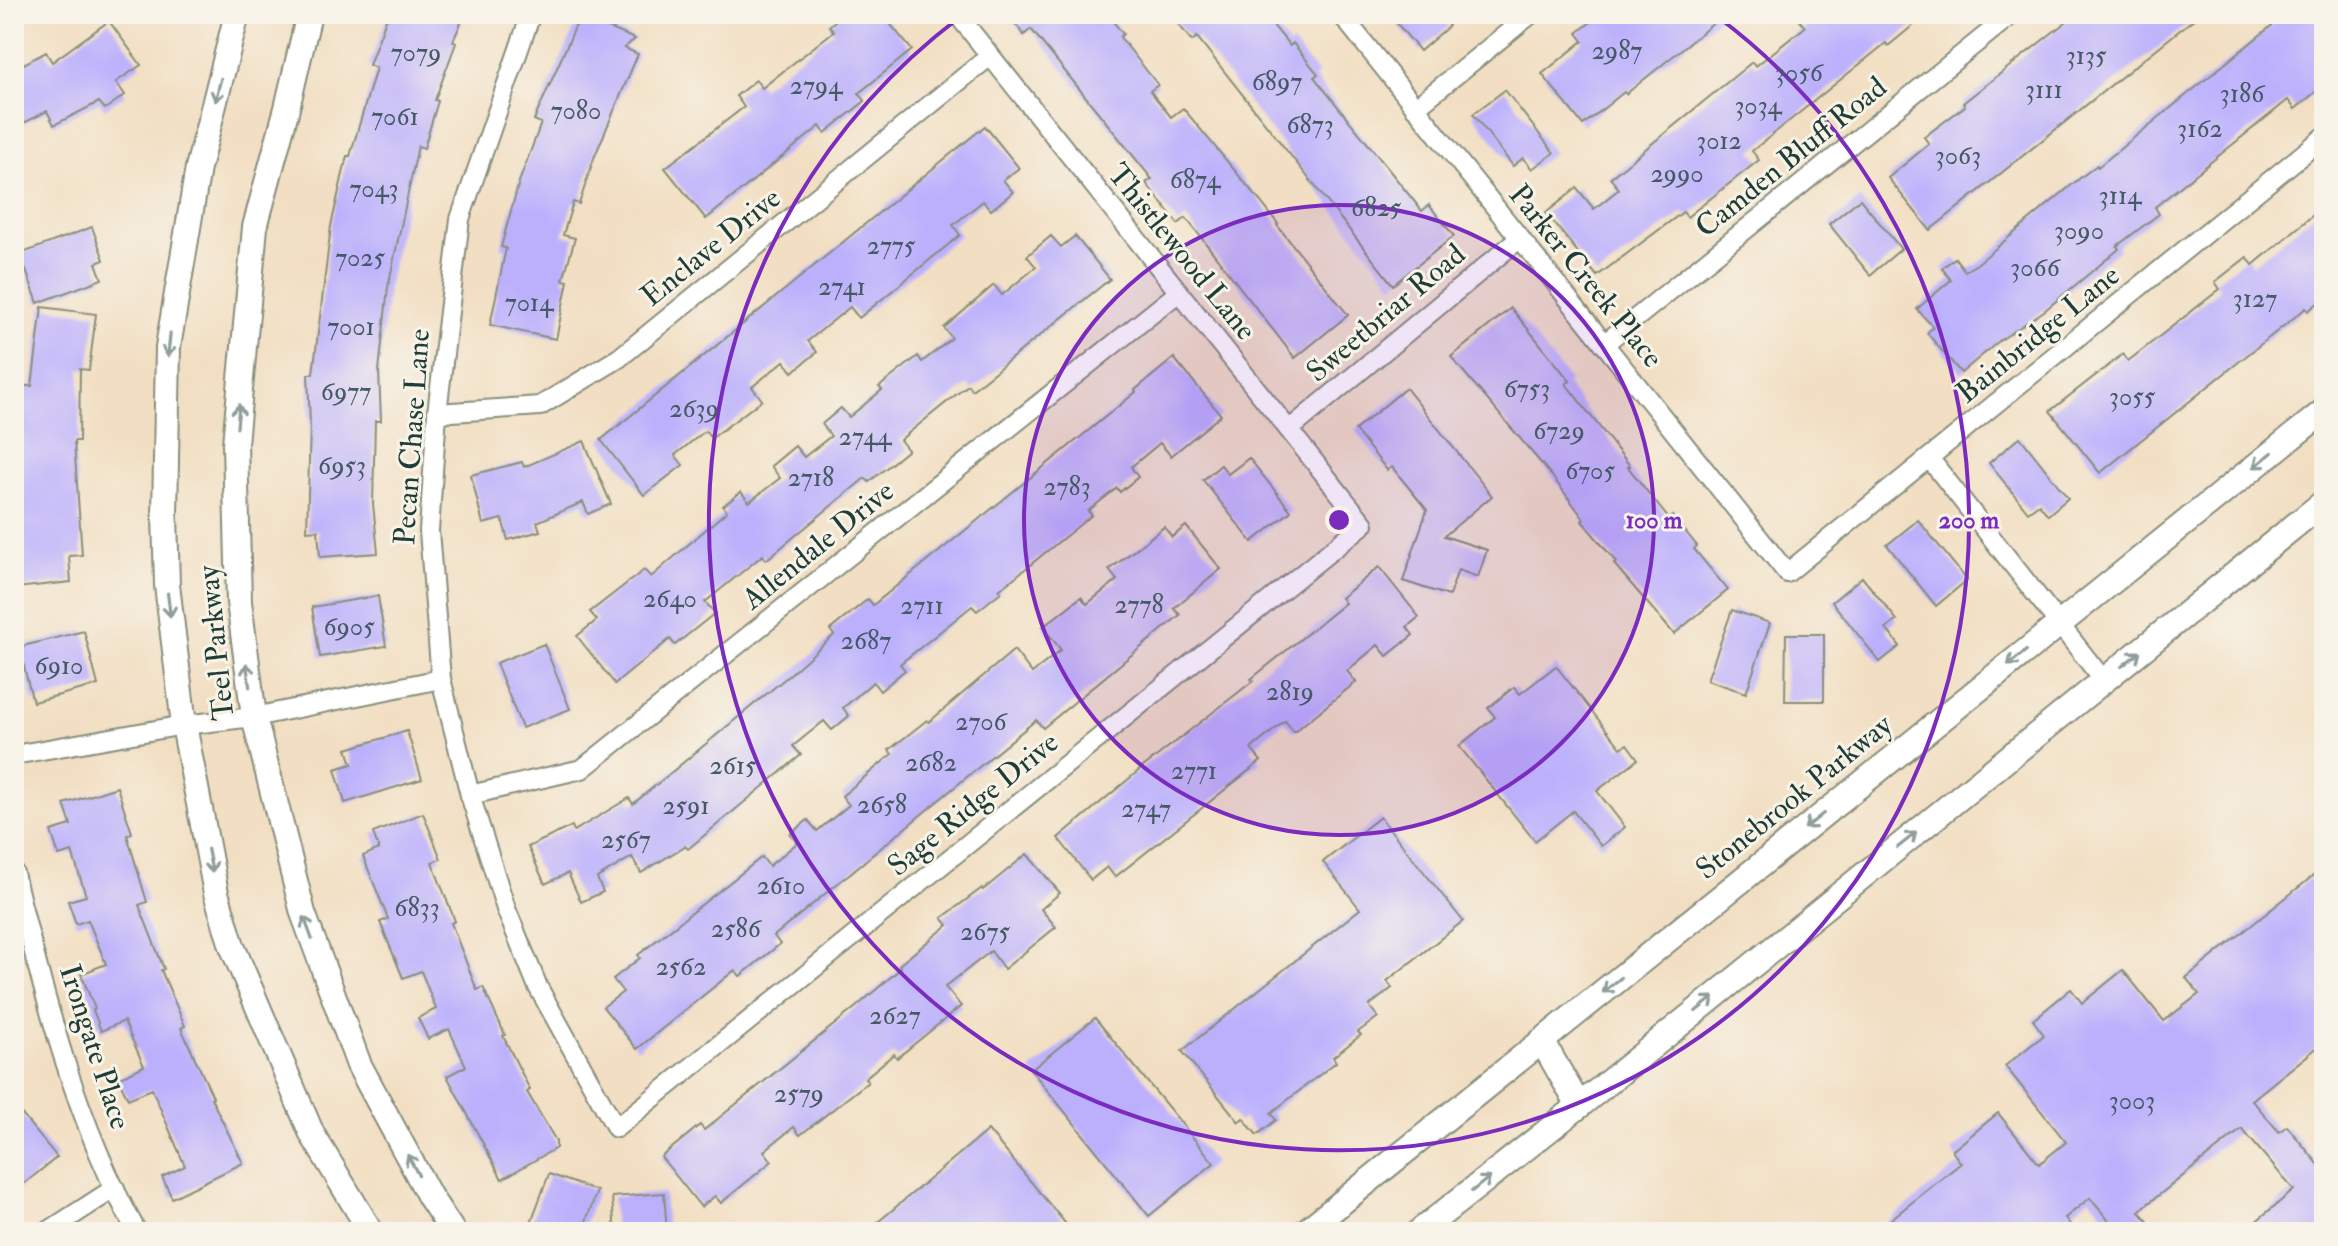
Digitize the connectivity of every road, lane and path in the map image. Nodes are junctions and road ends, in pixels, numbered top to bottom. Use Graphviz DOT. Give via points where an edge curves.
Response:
graph roads {
  1 [pos="237,14"];
  2 [pos="309,14"];
  3 [pos="531,14"];
  4 [pos="957,14"];
  5 [pos="1341,14"];
  6 [pos="1531,14"];
  7 [pos="2012,14"];
  8 [pos="990,56"];
  9 [pos="1415,108"];
  10 [pos="2324,137"];
  11 [pos="1520,238"];
  12 [pos="1179,292"];
  13 [pos="1604,344"];
  14 [pos="2324,411"];
  15 [pos="437,413"];
  16 [pos="1289,430"];
  17 [pos="1929,458"];
  18 [pos="2324,502"];
  19 [pos="1364,524"];
  20 [pos="1787,573"];
  21 [pos="2059,624"];
  22 [pos="441,679"];
  23 [pos="2104,681"];
  24 [pos="254,717"];
  25 [pos="184,725"];
  26 [pos="14,755"];
  27 [pos="470,795"];
  28 [pos="14,873"];
  29 [pos="18,908"];
  30 [pos="1542,1041"];
  31 [pos="1579,1106"];
  32 [pos="616,1128"];
  33 [pos="115,1188"];
  34 [pos="47,1232"];
  35 [pos="137,1232"];
  36 [pos="371,1232"];
  37 [pos="453,1232"];
  38 [pos="1305,1232"];
  39 [pos="1419,1232"];
  1 -- 25 [label="main road, Teel Parkway, one-way" via="198,168 168,347 167,585"];
  24 -- 2 [label="main road, Teel Parkway, one-way" via="239,602 235,444 255,227"];
  3 -- 15 [label="street, Pecan Chase Lane" via="460,219"];
  4 -- 8 [label="street, Thistlewood Lane"];
  5 -- 9 [label="street, Parker Creek Place"];
  6 -- 9 [label="street"];
  7 -- 13 [label="street, Camden Bluff Road"];
  8 -- 12 [label="street, Thistlewood Lane"];
  8 -- 15 [label="street, Enclave Drive" via="619,358 540,406"];
  9 -- 11 [label="street, Parker Creek Place"];
  10 -- 17 [label="street, Bainbridge Lane"];
  11 -- 13 [label="street, Parker Creek Place"];
  11 -- 16 [label="street, Sweetbriar Road"];
  12 -- 16 [label="street, Thistlewood Lane"];
  12 -- 27 [label="street, Allendale Drive" via="582,769"];
  13 -- 20 [label="street, Parker Creek Place"];
  14 -- 21 [label="main road, Stonebrook Parkway, one-way"];
  15 -- 22 [label="street, Pecan Chase Lane" via="429,531"];
  16 -- 19 [label="street, Thistlewood Lane"];
  17 -- 20 [label="street, Bainbridge Lane"];
  17 -- 21 [label="street"];
  23 -- 18 [label="main road, one-way"];
  19 -- 32 [label="street, Sage Ridge Drive"];
  21 -- 23 [label="street"];
  21 -- 30 [label="main road, Stonebrook Parkway, one-way"];
  22 -- 24 [label="street"];
  22 -- 27 [label="street, Pecan Chase Lane"];
  31 -- 23 [label="main road, one-way"];
  24 -- 25 [label="street"];
  37 -- 24 [label="main road, Teel Parkway, one-way" via="359,1065 303,913"];
  25 -- 26 [label="street"];
  25 -- 36 [label="main road, Teel Parkway, one-way" via="216,893 232,946 312,1134"];
  27 -- 32 [label="street, Pecan Chase Lane" via="506,909 538,987"];
  28 -- 29 [label="street, Irongate Place"];
  29 -- 33 [label="street, Irongate Place" via="65,1065"];
  30 -- 31 [label="main road"];
  30 -- 38 [label="main road, Stonebrook Parkway"];
  39 -- 31 [label="main road, one-way"];
  33 -- 34 [label="street"];
  33 -- 35 [label="street, Irongate Place"];
}
